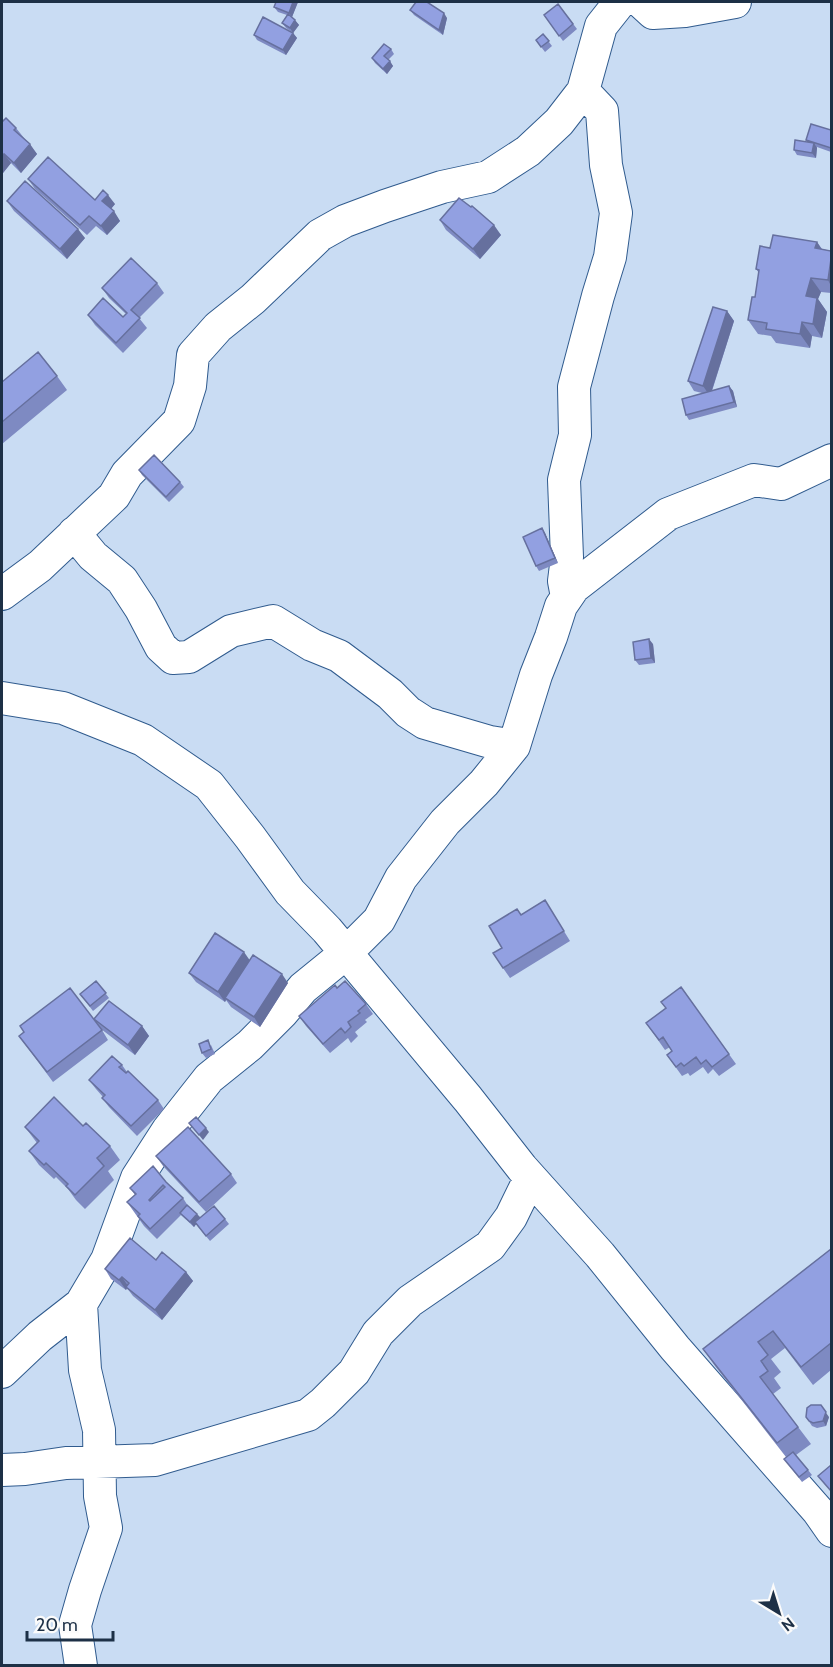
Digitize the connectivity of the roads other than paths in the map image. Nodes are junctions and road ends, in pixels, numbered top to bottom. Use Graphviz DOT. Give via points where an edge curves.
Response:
graph roads {
  1 [pos="620,2"];
  2 [pos="641,2"];
  3 [pos="735,2"];
  4 [pos="584,92"];
  5 [pos="831,460"];
  6 [pos="74,533"];
  7 [pos="2,594"];
  8 [pos="567,597"];
  9 [pos="2,698"];
  10 [pos="514,746"];
  11 [pos="346,953"];
  12 [pos="530,1178"];
  13 [pos="81,1304"];
  14 [pos="2,1372"];
  15 [pos="98,1462"];
  16 [pos="2,1470"];
  17 [pos="831,1531"];
  18 [pos="81,1665"];
  1 -- 4 [label="street" via="601,26"];
  2 -- 3 [label="street" via="653,13"];
  4 -- 6 [label="street" via="528,151 488,177 384,206 320,235 218,327 193,355 190,386 179,421 128,474 114,496"];
  4 -- 8 [label="street" via="602,111 606,165 616,213 610,257 574,387 575,435 564,480"];
  5 -- 8 [label="street" via="781,484 754,480 668,514 593,570"];
  6 -- 7 [label="street" via="40,566"];
  6 -- 10 [label="street" via="93,556 122,580 161,647 173,658 189,657 231,631 273,621 339,656 425,723"];
  8 -- 10 [label="street" via="536,675"];
  9 -- 11 [label="street" via="63,708 143,740 209,785 290,892"];
  10 -- 11 [label="street" via="445,822 401,878 378,920"];
  11 -- 12 [label="street"];
  11 -- 13 [label="street" via="303,988 258,1037 209,1078 168,1131 137,1178 106,1260"];
  12 -- 15 [label="street" via="511,1217 490,1246 410,1301 378,1333 354,1372 308,1415 155,1460"];
  12 -- 17 [label="street" via="600,1255"];
  13 -- 14 [label="street"];
  13 -- 15 [label="street" via="86,1370 99,1430"];
  15 -- 16 [label="street"];
  15 -- 18 [label="street" via="106,1528 75,1626"];
}
